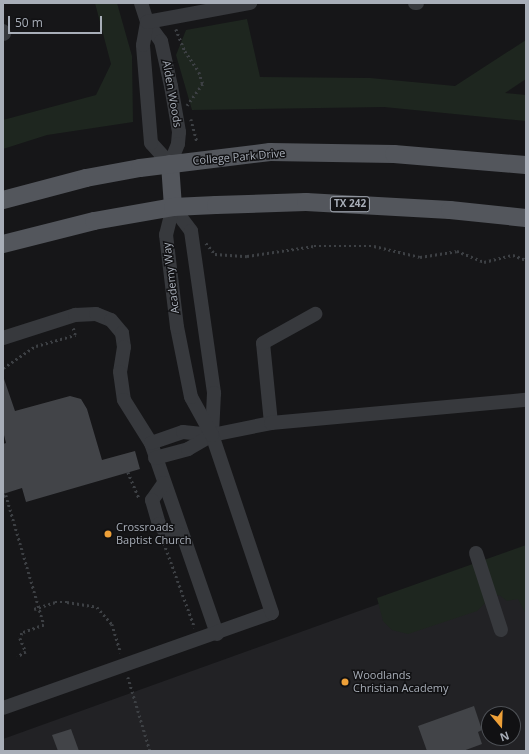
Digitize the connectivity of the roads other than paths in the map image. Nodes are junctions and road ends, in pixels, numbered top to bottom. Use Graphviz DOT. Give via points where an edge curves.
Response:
graph roads {
  1 [pos="141,3"];
  2 [pos="250,3"];
  3 [pos="147,22"];
  4 [pos="170,164"];
  5 [pos="526,165"];
  6 [pos="3,200"];
  7 [pos="173,207"];
  8 [pos="526,218"];
  9 [pos="3,244"];
  10 [pos="315,314"];
  11 [pos="3,338"];
  12 [pos="526,400"];
  13 [pos="271,423"];
  14 [pos="212,435"];
  15 [pos="151,443"];
  16 [pos="156,458"];
  17 [pos="164,483"];
  18 [pos="182,535"];
  19 [pos="476,553"];
  20 [pos="501,630"];
  21 [pos="217,634"];
  22 [pos="3,708"];
  1 -- 3 [label="street, Alden Woods"];
  2 -- 3 [label="street"];
  3 -- 4 [label="street, Alden Woods" via="161,41 179,132 178,144"];
  3 -- 4 [label="street, Alden Woods" via="143,45 151,143"];
  4 -- 5 [label="main road, College Park Drive" via="270,152 394,154"];
  4 -- 6 [label="main road, College Park Drive" via="86,178"];
  4 -- 7 [label="main road"];
  7 -- 8 [label="main road, TX 242" via="306,202 450,210"];
  7 -- 9 [label="main road, TX 242" via="94,221"];
  7 -- 14 [label="street, Academy Way" via="192,231 214,393"];
  7 -- 14 [label="street, Academy Way" via="166,235 181,350 191,397"];
  10 -- 13 [label="street" via="263,343"];
  11 -- 15 [label="street" via="70,317 96,314 111,320 122,332 124,347 120,372 124,400"];
  12 -- 13 [label="street"];
  13 -- 14 [label="street"];
  14 -- 15 [label="street" via="184,432"];
  14 -- 16 [label="street" via="188,448"];
  14 -- 21 [label="street, Academy Way" via="272,613"];
  15 -- 16 [label="street"];
  16 -- 17 [label="street"];
  17 -- 18 [label="street"];
  17 -- 18 [label="street" via="152,500 159,524 164,530"];
  18 -- 21 [label="street"];
  19 -- 20 [label="street"];
  21 -- 22 [label="street"];
}
